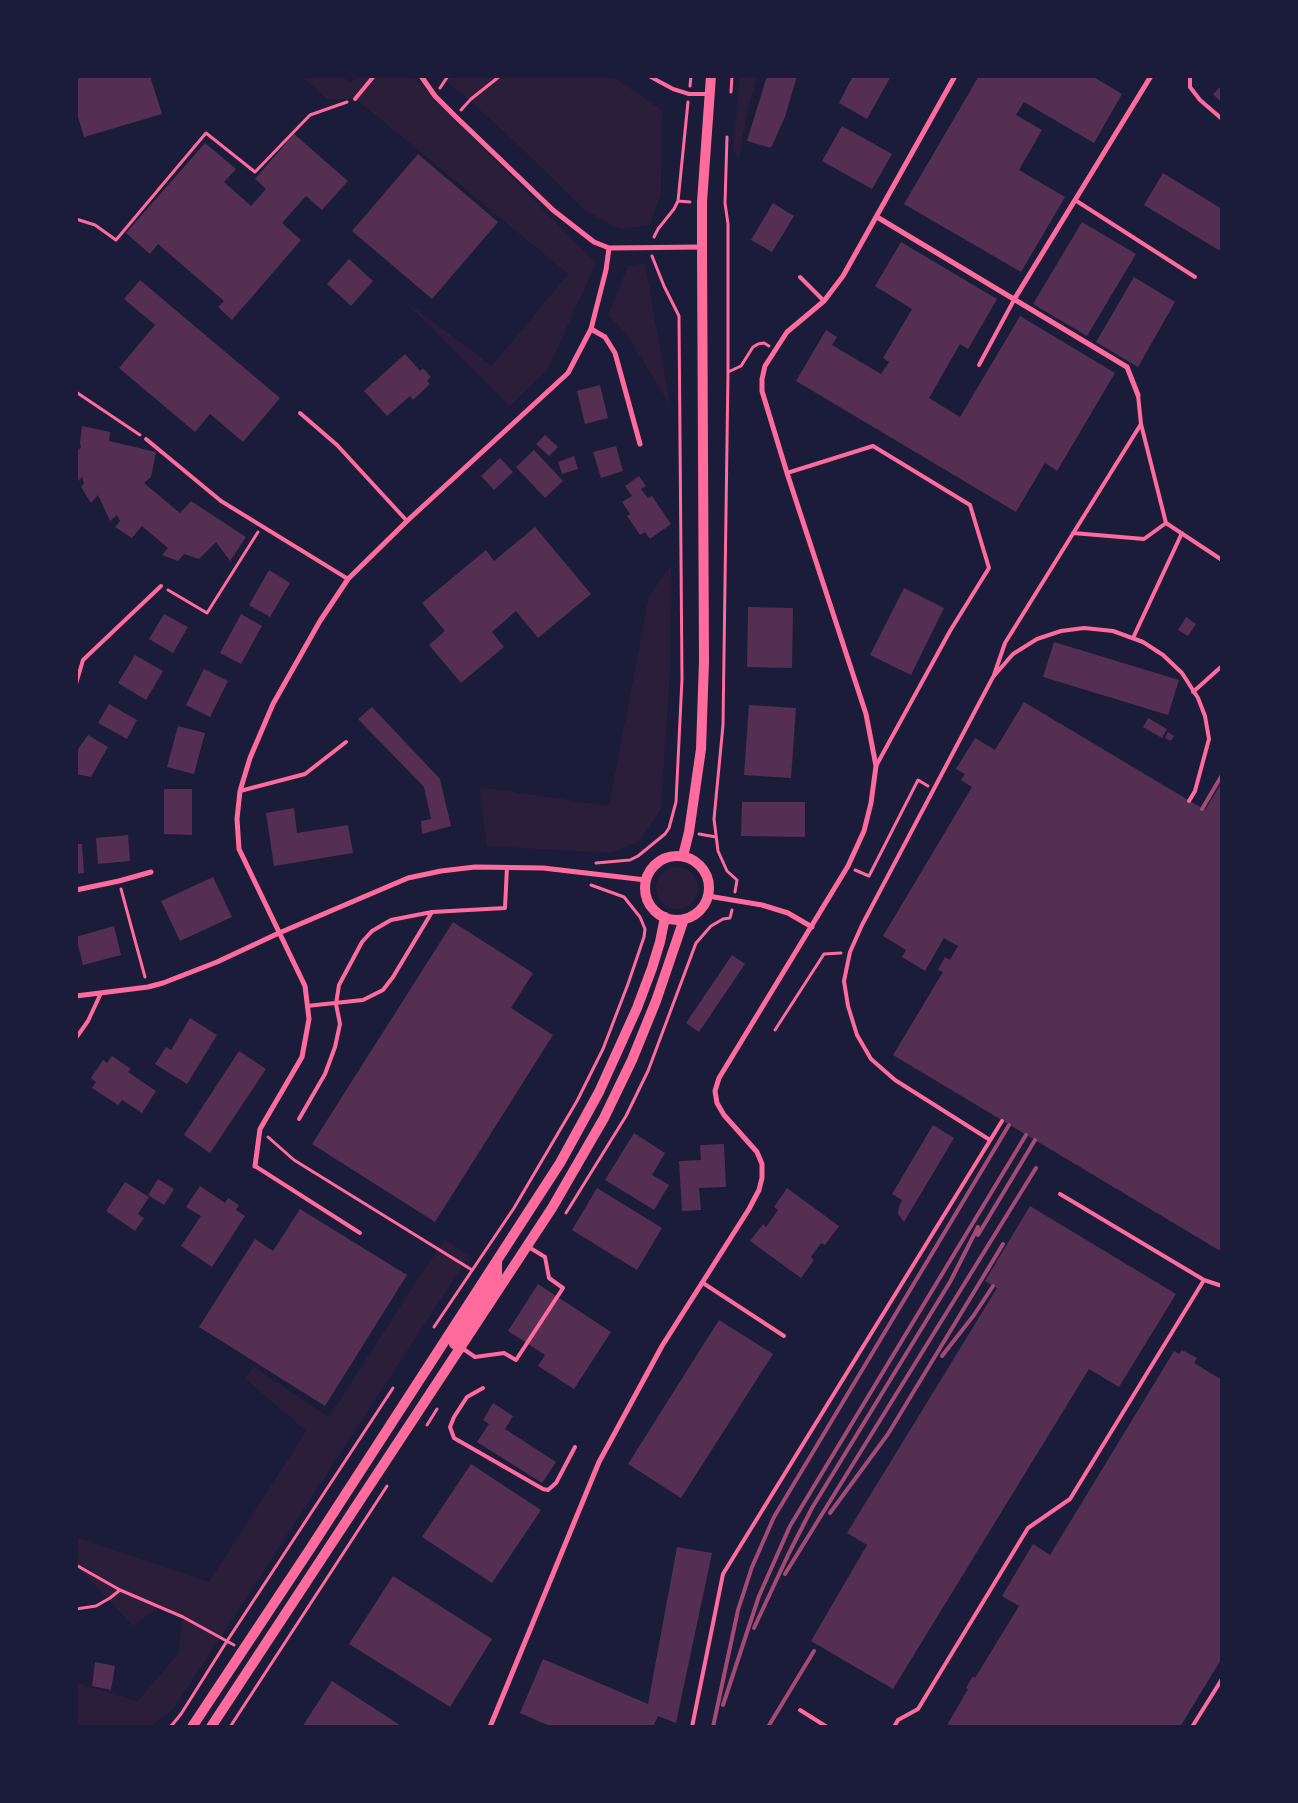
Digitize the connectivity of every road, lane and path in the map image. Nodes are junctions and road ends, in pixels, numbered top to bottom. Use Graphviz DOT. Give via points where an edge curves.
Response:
graph roads {
  1 [pos="374,76"];
  2 [pos="421,76"];
  3 [pos="500,76"];
  4 [pos="649,76"];
  5 [pos="661,76"];
  6 [pos="691,76"];
  7 [pos="711,76"];
  8 [pos="732,76"];
  9 [pos="955,76"];
  10 [pos="1151,76"];
  11 [pos="1190,76"];
  12 [pos="660,83"];
  13 [pos="731,92"];
  14 [pos="689,94"];
  15 [pos="709,94"];
  16 [pos="355,99"];
  17 [pos="455,116"];
  18 [pos="1222,119"];
  19 [pos="727,137"];
  20 [pos="1075,200"];
  21 [pos="877,217"];
  22 [pos="76,219"];
  23 [pos="702,247"];
  24 [pos="609,248"];
  25 [pos="653,248"];
  26 [pos="800,277"];
  27 [pos="1195,277"];
  28 [pos="1015,298"];
  29 [pos="824,300"];
  30 [pos="591,330"];
  31 [pos="775,349"];
  32 [pos="979,365"];
  33 [pos="728,372"];
  34 [pos="76,392"];
  35 [pos="1138,395"];
  36 [pos="300,413"];
  37 [pos="1141,424"];
  38 [pos="146,439"];
  39 [pos="640,444"];
  40 [pos="787,472"];
  41 [pos="407,521"];
  42 [pos="1166,523"];
  43 [pos="262,526"];
  44 [pos="1073,533"];
  45 [pos="1182,533"];
  46 [pos="1222,560"];
  47 [pos="348,579"];
  48 [pos="161,586"];
  49 [pos="1133,638"];
  50 [pos="1222,666"];
  51 [pos="993,677"];
  52 [pos="76,684"];
  53 [pos="1193,692"];
  54 [pos="346,742"];
  55 [pos="876,766"];
  56 [pos="934,789"];
  57 [pos="240,791"];
  58 [pos="1189,801"];
  59 [pos="683,856"];
  60 [pos="630,860"];
  61 [pos="848,866"];
  62 [pos="507,867"];
  63 [pos="151,872"];
  64 [pos="646,880"];
  65 [pos="738,880"];
  66 [pos="119,881"];
  67 [pos="76,890"];
  68 [pos="708,896"];
  69 [pos="624,897"];
  70 [pos="432,912"];
  71 [pos="664,917"];
  72 [pos="684,919"];
  73 [pos="812,928"];
  74 [pos="279,933"];
  75 [pos="850,952"];
  76 [pos="148,987"];
  77 [pos="101,993"];
  78 [pos="76,996"];
  79 [pos="336,1004"];
  80 [pos="307,1006"];
  81 [pos="775,1030"];
  82 [pos="76,1038"];
  83 [pos="299,1118"];
  84 [pos="1002,1120"];
  85 [pos="260,1129"];
  86 [pos="990,1140"];
  87 [pos="255,1166"];
  88 [pos="1060,1194"];
  89 [pos="360,1233"];
  90 [pos="527,1246"];
  91 [pos="497,1261"];
  92 [pos="472,1270"];
  93 [pos="1204,1280"];
  94 [pos="703,1282"];
  95 [pos="1222,1286"];
  96 [pos="434,1328"];
  97 [pos="784,1336"];
  98 [pos="461,1348"];
  99 [pos="393,1388"];
  100 [pos="483,1388"];
  101 [pos="575,1447"];
  102 [pos="387,1486"];
  103 [pos="76,1565"];
  104 [pos="120,1590"];
  105 [pos="76,1609"];
  106 [pos="227,1641"];
  107 [pos="243,1650"];
  108 [pos="1222,1679"];
  109 [pos="800,1710"];
  110 [pos="169,1727"];
  111 [pos="192,1727"];
  112 [pos="211,1727"];
  113 [pos="230,1727"];
  114 [pos="490,1727"];
  115 [pos="692,1727"];
  116 [pos="827,1727"];
  117 [pos="894,1727"];
  118 [pos="1192,1727"];
  1 -- 16 [label="lane"];
  2 -- 17 [label="street"];
  3 -- 17 [label="path"];
  4 -- 12 [label="lane"];
  5 -- 12 [label="lane"];
  6 -- 14 [label="path"];
  7 -- 15 [label="main road"];
  8 -- 13 [label="path"];
  9 -- 21 [label="street"];
  10 -- 20 [label="street"];
  11 -- 18 [label="lane" via="1190,87"];
  12 -- 14 [label="lane"];
  14 -- 15 [label="lane"];
  14 -- 25 [label="path" via="678,201 658,229"];
  15 -- 23 [label="main road"];
  16 -- 22 [label="path" via="310,115 255,172 206,133 116,240 95,225"];
  17 -- 24 [label="street" via="553,210 594,242"];
  19 -- 33 [label="path" via="724,203 728,224"];
  20 -- 27 [label="lane"];
  20 -- 28 [label="street"];
  21 -- 28 [label="street"];
  21 -- 29 [label="street" via="843,276"];
  23 -- 25 [label="street"];
  23 -- 59 [label="main road" via="704,661 701,749"];
  24 -- 25 [label="street"];
  24 -- 30 [label="street"];
  25 -- 60 [label="path" via="652,257 679,316 682,679 676,802 669,828"];
  26 -- 29 [label="lane"];
  28 -- 32 [label="lane"];
  28 -- 35 [label="street" via="1126,367"];
  29 -- 31 [label="street" via="788,332"];
  30 -- 39 [label="street" via="605,337 615,353"];
  30 -- 41 [label="street" via="568,373"];
  31 -- 33 [label="path" via="764,343 758,344 741,366"];
  31 -- 40 [label="street" via="765,366 762,391"];
  33 -- 65 [label="path" via="723,725 714,819 718,851 727,871"];
  34 -- 38 [label="path"];
  35 -- 37 [label="lane"];
  36 -- 41 [label="lane" via="337,444"];
  37 -- 42 [label="lane"];
  37 -- 44 [label="lane"];
  38 -- 43 [label="lane" via="221,502"];
  40 -- 55 [label="street" via="866,714"];
  40 -- 55 [label="lane" via="873,446 970,505 973,513 989,568 950,631"];
  41 -- 47 [label="street"];
  42 -- 44 [label="lane" via="1144,539"];
  42 -- 45 [label="lane"];
  43 -- 47 [label="lane"];
  43 -- 48 [label="path" via="207,613"];
  44 -- 51 [label="lane" via="1005,643"];
  45 -- 46 [label="lane"];
  45 -- 49 [label="lane"];
  47 -- 57 [label="street" via="273,704"];
  48 -- 52 [label="lane" via="84,660"];
  49 -- 51 [label="lane" via="1114,631 1084,628 1061,631 1037,639 1013,654"];
  49 -- 53 [label="lane" via="1163,655 1182,673"];
  50 -- 53 [label="lane"];
  51 -- 56 [label="lane"];
  53 -- 58 [label="lane" via="1205,716 1209,739 1195,791"];
  54 -- 57 [label="lane" via="305,774"];
  55 -- 61 [label="street" via="872,803"];
  56 -- 61 [label="path" via="918,780 869,876"];
  56 -- 75 [label="lane"];
  57 -- 74 [label="street" via="237,819 239,849"];
  59 -- 64 [label="main road" via="664,858 650,871"];
  59 -- 68 [label="main road" via="693,860 704,871 709,885"];
  61 -- 73 [label="street"];
  62 -- 64 [label="street"];
  62 -- 70 [label="lane" via="506,908"];
  62 -- 74 [label="street" via="475,867 408,878"];
  63 -- 66 [label="street"];
  64 -- 71 [label="main road" via="647,900"];
  66 -- 67 [label="street"];
  66 -- 76 [label="path"];
  68 -- 72 [label="main road" via="698,912"];
  68 -- 73 [label="street" via="762,905 788,913"];
  69 -- 92 [label="path" via="640,916 644,938 603,1049 514,1208"];
  70 -- 79 [label="lane" via="383,990 363,1000"];
  70 -- 79 [label="lane" via="391,920 372,931 352,958 339,986"];
  71 -- 72 [label="main road"];
  71 -- 91 [label="main road" via="660,942 648,977 599,1092 560,1163"];
  72 -- 90 [label="main road" via="656,1001 624,1076 599,1126"];
  73 -- 94 [label="street" via="719,1078 715,1091 717,1103 757,1152 762,1164 762,1178 749,1209"];
  74 -- 76 [label="street" via="217,962"];
  74 -- 80 [label="street" via="304,986"];
  75 -- 81 [label="path" via="824,954"];
  75 -- 86 [label="lane" via="844,981 848,1006 857,1035 871,1059 895,1080"];
  76 -- 77 [label="street"];
  77 -- 78 [label="street"];
  77 -- 82 [label="lane" via="88,1022"];
  79 -- 80 [label="lane"];
  79 -- 83 [label="lane" via="340,1024 335,1047 325,1074"];
  80 -- 85 [label="street" via="309,1019 302,1057"];
  84 -- 86 [label="lane"];
  85 -- 87 [label="street"];
  85 -- 92 [label="path" via="294,1160"];
  86 -- 115 [label="lane" via="723,1574"];
  87 -- 89 [label="lane"];
  88 -- 93 [label="lane"];
  90 -- 98 [label="main road"];
  90 -- 98 [label="lane" via="545,1258 549,1278 563,1288 516,1360 504,1352 475,1357"];
  91 -- 98 [label="main road" via="497,1276 454,1344"];
  91 -- 107 [label="main road"];
  92 -- 96 [label="path"];
  93 -- 95 [label="lane"];
  93 -- 117 [label="lane" via="1070,1499 1028,1528 918,1709 898,1720"];
  94 -- 97 [label="lane"];
  94 -- 114 [label="street" via="657,1354 599,1462"];
  98 -- 112 [label="main road"];
  99 -- 106 [label="path"];
  100 -- 101 [label="lane" via="467,1397 454,1417 450,1427 454,1438 548,1490 556,1483"];
  102 -- 113 [label="path"];
  103 -- 104 [label="path"];
  104 -- 105 [label="path" via="96,1606"];
  104 -- 106 [label="path" via="183,1616"];
  106 -- 107 [label="path"];
  106 -- 110 [label="path" via="178,1719"];
  107 -- 111 [label="main road"];
  108 -- 118 [label="lane"];
  109 -- 116 [label="lane"];
}
